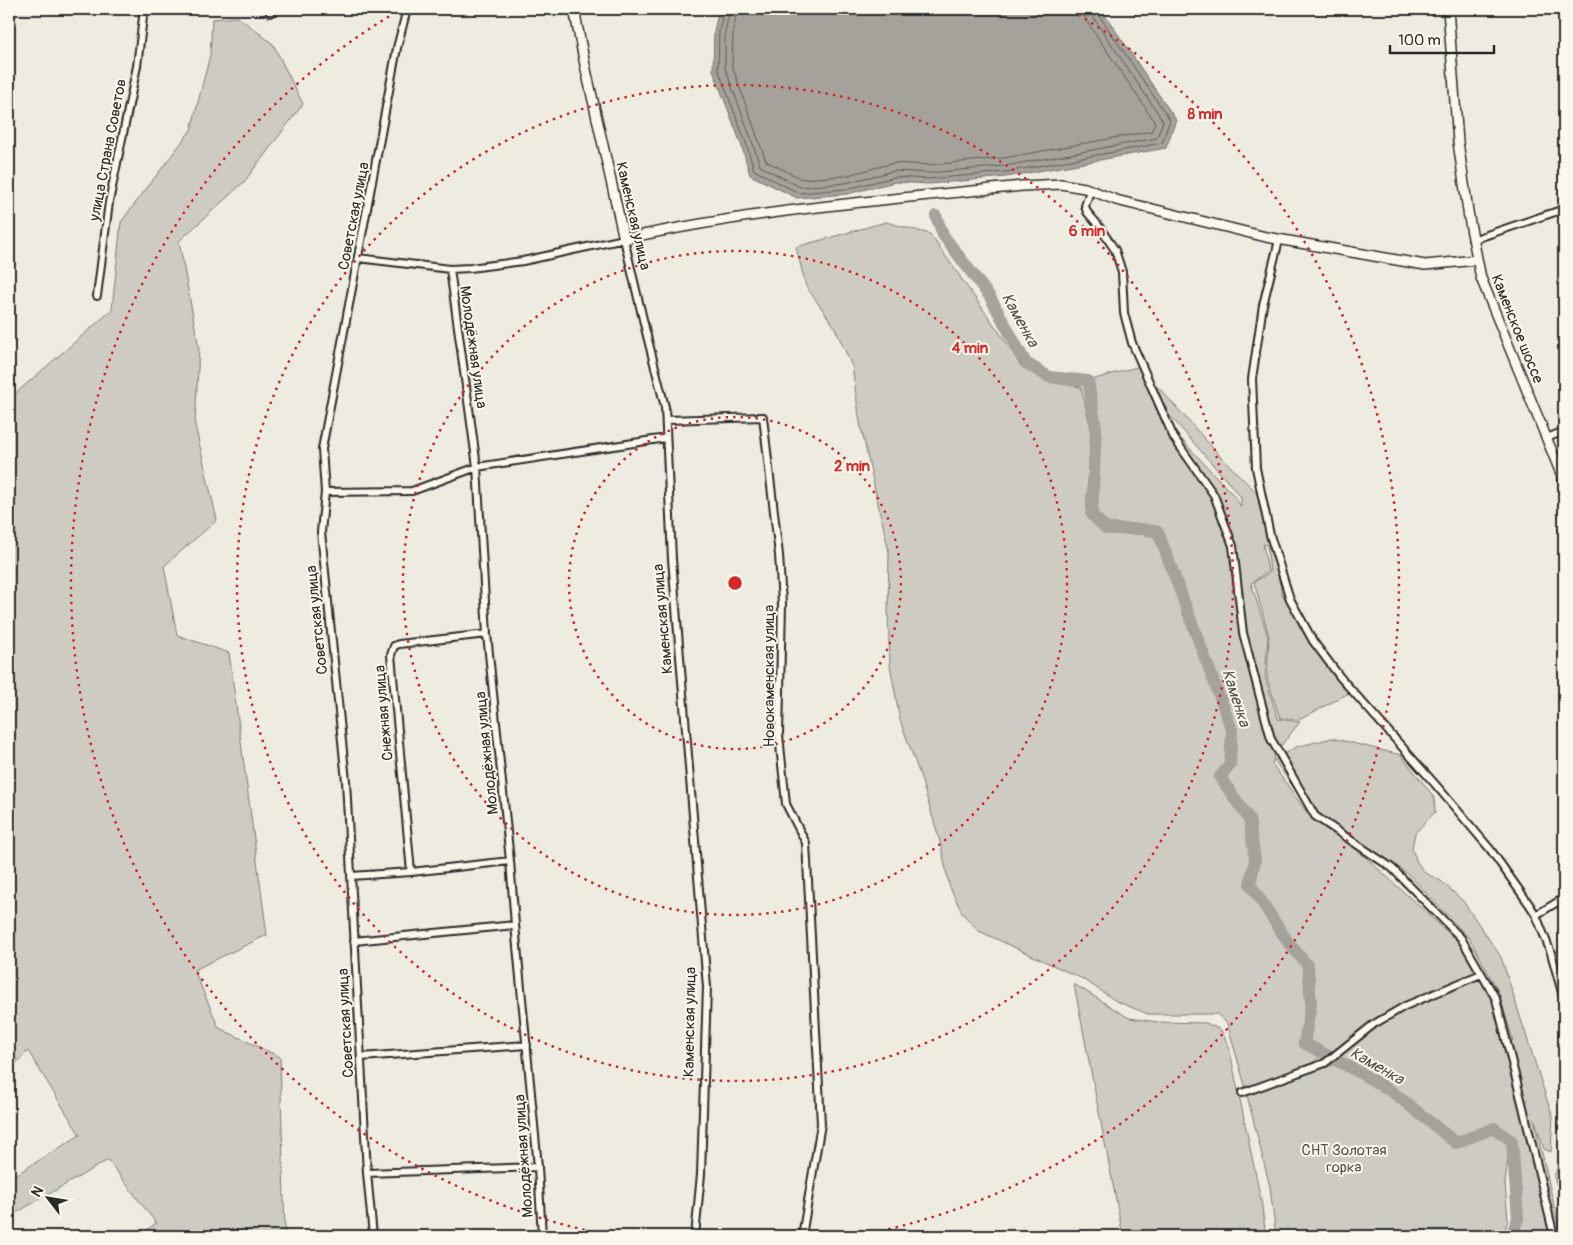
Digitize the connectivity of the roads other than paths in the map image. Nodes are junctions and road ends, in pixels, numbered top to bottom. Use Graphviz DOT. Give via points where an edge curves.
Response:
graph roads {
  1 [pos="144,9"];
  2 [pos="407,9"];
  3 [pos="574,9"];
  4 [pos="1448,9"];
  5 [pos="1090,190"];
  6 [pos="1564,209"];
  7 [pos="624,239"];
  8 [pos="1279,240"];
  9 [pos="1472,240"];
  10 [pos="358,258"];
  11 [pos="1477,260"];
  12 [pos="450,268"];
  13 [pos="97,296"];
  14 [pos="666,420"];
  15 [pos="1564,431"];
  16 [pos="666,438"];
  17 [pos="1547,438"];
  18 [pos="476,467"];
  19 [pos="1564,481"];
  20 [pos="325,492"];
  21 [pos="487,634"];
  22 [pos="510,861"];
  23 [pos="411,872"];
  24 [pos="351,876"];
  25 [pos="1564,898"];
  26 [pos="1536,915"];
  27 [pos="515,925"];
  28 [pos="354,941"];
  29 [pos="1481,974"];
  30 [pos="1564,1000"];
  31 [pos="527,1045"];
  32 [pos="361,1057"];
  33 [pos="1242,1093"];
  34 [pos="538,1167"];
  35 [pos="366,1173"];
  36 [pos="374,1236"];
  37 [pos="542,1236"];
  38 [pos="695,1236"];
  39 [pos="802,1236"];
  40 [pos="1554,1236"];
  1 -- 13 [label="street, улица Страна Советов" via="109,202"];
  2 -- 10 [label="street, Советская улица"];
  3 -- 7 [label="street, Каменская улица"];
  4 -- 9 [label="street, Каменское шоссе" via="1458,142"];
  5 -- 7 [label="street" via="1061,184 915,196 784,211"];
  5 -- 8 [label="street" via="1116,200"];
  5 -- 29 [label="street" via="1085,206 1087,212 1115,250 1122,272 1124,313 1132,343 1174,438 1214,495 1233,546 1243,633 1271,739 1316,816 1392,868 1462,938"];
  6 -- 9 [label="street"];
  7 -- 12 [label="street" via="523,261"];
  7 -- 14 [label="street, Каменская улица"];
  8 -- 11 [label="street" via="1425,265"];
  8 -- 26 [label="street" via="1263,305 1252,379 1256,468 1270,535 1290,599 1313,641 1340,677 1490,849"];
  9 -- 11 [label="street, Каменское шоссе"];
  10 -- 12 [label="street"];
  10 -- 20 [label="street, Советская улица" via="322,449"];
  11 -- 17 [label="street, Каменское шоссе" via="1481,278"];
  12 -- 18 [label="street, Молодёжная улица"];
  14 -- 16 [label="street, Каменская улица"];
  14 -- 39 [label="street, Новокаменская улица" via="763,417 782,604 779,736 786,804 806,843 821,1124"];
  15 -- 17 [label="street"];
  16 -- 18 [label="street"];
  16 -- 38 [label="street, Каменская улица" via="672,559 707,987"];
  17 -- 19 [label="street, Каменское шоссе"];
  18 -- 20 [label="street" via="412,490"];
  18 -- 21 [label="street, Молодёжная улица"];
  20 -- 24 [label="street, Советская улица" via="321,532 346,781"];
  21 -- 22 [label="street, Молодёжная улица"];
  21 -- 23 [label="street, Снежная улица" via="399,644 394,646 391,655"];
  22 -- 23 [label="street"];
  22 -- 27 [label="street, Молодёжная улица"];
  23 -- 24 [label="street"];
  24 -- 28 [label="street, Советская улица"];
  25 -- 26 [label="street"];
  26 -- 30 [label="street"];
  27 -- 28 [label="street"];
  27 -- 31 [label="street, Молодёжная улица"];
  28 -- 32 [label="street, Советская улица"];
  29 -- 33 [label="street" via="1405,1006 1374,1024 1325,1063"];
  29 -- 40 [label="street" via="1496,999"];
  31 -- 32 [label="street"];
  31 -- 34 [label="street, Молодёжная улица"];
  32 -- 35 [label="street, Советская улица"];
  34 -- 35 [label="street"];
  34 -- 37 [label="street, Молодёжная улица"];
  35 -- 36 [label="street, Советская улица"];
}
